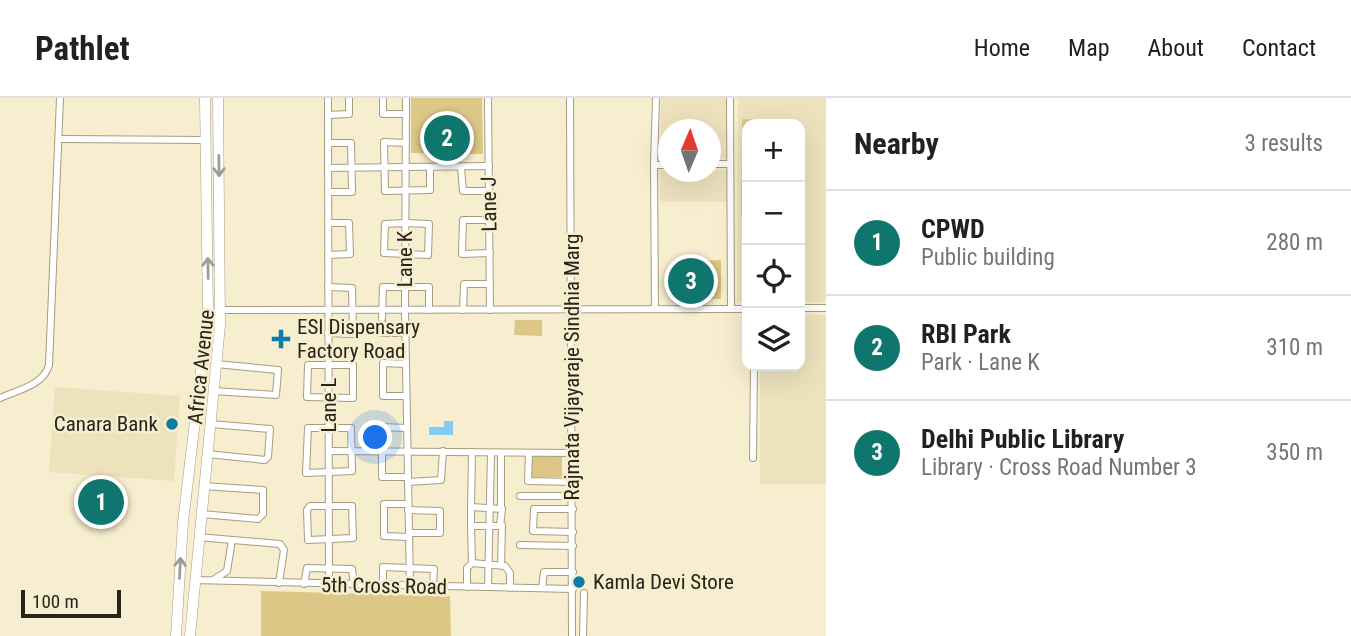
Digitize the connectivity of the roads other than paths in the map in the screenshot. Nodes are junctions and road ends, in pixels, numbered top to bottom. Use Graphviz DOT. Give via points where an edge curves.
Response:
graph roads {
  1 [pos="60,98"];
  2 [pos="205,98"];
  3 [pos="218,98"];
  4 [pos="328,98"];
  5 [pos="349,98"];
  6 [pos="383,98"];
  7 [pos="406,98"];
  8 [pos="488,98"];
  9 [pos="570,98"];
  10 [pos="656,98"];
  11 [pos="730,98"];
  12 [pos="406,114"];
  13 [pos="328,115"];
  14 [pos="61,139"];
  15 [pos="206,140"];
  16 [pos="328,143"];
  17 [pos="406,143"];
  18 [pos="721,164"];
  19 [pos="730,164"];
  20 [pos="654,165"];
  21 [pos="658,165"];
  22 [pos="489,166"];
  23 [pos="430,167"];
  24 [pos="461,167"];
  25 [pos="328,168"];
  26 [pos="351,168"];
  27 [pos="384,168"];
  28 [pos="406,168"];
  29 [pos="406,191"];
  30 [pos="489,191"];
  31 [pos="328,192"];
  32 [pos="489,220"];
  33 [pos="328,223"];
  34 [pos="405,223"];
  35 [pos="490,253"];
  36 [pos="405,254"];
  37 [pos="328,255"];
  38 [pos="490,284"];
  39 [pos="328,287"];
  40 [pos="405,287"];
  41 [pos="805,308"];
  42 [pos="826,308"];
  43 [pos="572,309"];
  44 [pos="655,309"];
  45 [pos="731,309"];
  46 [pos="742,309"];
  47 [pos="220,310"];
  48 [pos="328,310"];
  49 [pos="352,310"];
  50 [pos="382,310"];
  51 [pos="405,310"];
  52 [pos="429,310"];
  53 [pos="463,310"];
  54 [pos="490,310"];
  55 [pos="328,333"];
  56 [pos="405,333"];
  57 [pos="216,364"];
  58 [pos="406,364"];
  59 [pos="328,365"];
  60 [pos="754,371"];
  61 [pos="214,391"];
  62 [pos="406,396"];
  63 [pos="0,398"];
  64 [pos="329,398"];
  65 [pos="210,424"];
  66 [pos="329,428"];
  67 [pos="407,428"];
  68 [pos="329,451"];
  69 [pos="352,451"];
  70 [pos="383,451"];
  71 [pos="407,451"];
  72 [pos="443,451"];
  73 [pos="472,452"];
  74 [pos="491,453"];
  75 [pos="501,453"];
  76 [pos="529,453"];
  77 [pos="573,453"];
  78 [pos="207,454"];
  79 [pos="753,458"];
  80 [pos="329,473"];
  81 [pos="408,479"];
  82 [pos="573,482"];
  83 [pos="204,486"];
  84 [pos="520,496"];
  85 [pos="573,496"];
  86 [pos="329,506"];
  87 [pos="408,507"];
  88 [pos="471,507"];
  89 [pos="491,507"];
  90 [pos="501,507"];
  91 [pos="573,509"];
  92 [pos="201,514"];
  93 [pos="502,525"];
  94 [pos="471,526"];
  95 [pos="490,526"];
  96 [pos="573,532"];
  97 [pos="409,535"];
  98 [pos="198,537"];
  99 [pos="232,540"];
  100 [pos="329,540"];
  101 [pos="520,545"];
  102 [pos="573,547"];
  103 [pos="472,563"];
  104 [pos="488,564"];
  105 [pos="501,565"];
  106 [pos="329,567"];
  107 [pos="409,568"];
  108 [pos="573,572"];
  109 [pos="194,580"];
  110 [pos="212,581"];
  111 [pos="279,583"];
  112 [pos="304,584"];
  113 [pos="329,585"];
  114 [pos="354,586"];
  115 [pos="383,586"];
  116 [pos="410,587"];
  117 [pos="433,587"];
  118 [pos="467,587"];
  119 [pos="488,587"];
  120 [pos="510,588"];
  121 [pos="542,588"];
  122 [pos="573,589"];
  123 [pos="584,593"];
  124 [pos="176,636"];
  125 [pos="190,636"];
  126 [pos="572,636"];
  127 [pos="583,636"];
  1 -- 14 [label="street"];
  2 -- 15 [label="main road, Africa Avenue"];
  3 -- 47 [label="main road, Africa Avenue, one-way"];
  4 -- 13 [label="street, Lane L"];
  5 -- 13 [label="street" via="349,114"];
  6 -- 12 [label="street" via="383,114"];
  7 -- 12 [label="street, Lane K"];
  8 -- 22 [label="street, Lane J"];
  9 -- 43 [label="street, Rajmata Vijayaraje Sindhia Marg"];
  10 -- 20 [label="street"];
  11 -- 19 [label="street"];
  12 -- 17 [label="street, Lane K"];
  13 -- 16 [label="street, Lane L"];
  14 -- 15 [label="street"];
  14 -- 63 [label="street" via="47,374"];
  124 -- 15 [label="main road, Africa Avenue, one-way" via="183,523 208,312"];
  16 -- 25 [label="street, Lane L"];
  16 -- 26 [label="street" via="351,144"];
  17 -- 27 [label="street" via="384,142"];
  17 -- 28 [label="street, Lane K"];
  18 -- 19 [label="street"];
  19 -- 45 [label="street"];
  20 -- 21 [label="street"];
  20 -- 44 [label="street"];
  22 -- 24 [label="street"];
  22 -- 30 [label="street, Lane J"];
  23 -- 24 [label="street"];
  23 -- 28 [label="street"];
  23 -- 29 [label="street" via="430,190"];
  24 -- 30 [label="street" via="463,191"];
  25 -- 26 [label="street"];
  25 -- 31 [label="street, Lane L"];
  26 -- 27 [label="street"];
  26 -- 31 [label="street" via="352,192"];
  27 -- 28 [label="street"];
  27 -- 29 [label="street" via="385,191"];
  28 -- 29 [label="street, Lane K"];
  29 -- 34 [label="street, Lane K"];
  30 -- 32 [label="street, Lane J"];
  31 -- 33 [label="street, Lane L"];
  32 -- 35 [label="street, Lane J"];
  32 -- 35 [label="street" via="463,220 462,254"];
  33 -- 37 [label="street, Lane L"];
  33 -- 37 [label="street" via="349,223 350,254"];
  34 -- 36 [label="street, Lane K"];
  34 -- 36 [label="street" via="385,224 384,244 384,253"];
  34 -- 36 [label="street" via="429,224 428,255"];
  35 -- 38 [label="street, Lane J"];
  36 -- 40 [label="street, Lane K"];
  37 -- 39 [label="street, Lane L"];
  38 -- 53 [label="street" via="464,284"];
  38 -- 54 [label="street, Lane J"];
  39 -- 48 [label="street, Lane L"];
  39 -- 49 [label="street" via="352,288"];
  40 -- 50 [label="street" via="383,287"];
  40 -- 51 [label="street, Lane K"];
  40 -- 52 [label="street" via="429,287"];
  41 -- 42 [label="street"];
  43 -- 44 [label="street"];
  43 -- 54 [label="street"];
  43 -- 77 [label="street, Rajmata Vijayaraje Sindhia Marg"];
  44 -- 45 [label="street"];
  45 -- 46 [label="street"];
  47 -- 48 [label="street"];
  47 -- 57 [label="main road, Africa Avenue"];
  48 -- 49 [label="street"];
  48 -- 55 [label="street, Lane L"];
  49 -- 50 [label="street"];
  49 -- 55 [label="street" via="352,334"];
  50 -- 51 [label="street"];
  50 -- 56 [label="street" via="382,332"];
  51 -- 52 [label="street"];
  51 -- 56 [label="street, Lane K"];
  52 -- 53 [label="street"];
  53 -- 54 [label="street"];
  55 -- 59 [label="street, Lane L"];
  56 -- 58 [label="street, Lane K"];
  57 -- 61 [label="main road, Africa Avenue"];
  57 -- 61 [label="street" via="278,370 278,375 276,395"];
  58 -- 62 [label="street, Lane K"];
  58 -- 62 [label="street" via="383,363 383,396"];
  59 -- 64 [label="street, Lane L"];
  59 -- 64 [label="street" via="308,365 307,397"];
  59 -- 64 [label="street" via="353,365 353,398"];
  60 -- 79 [label="street"];
  61 -- 65 [label="main road, Africa Avenue"];
  62 -- 67 [label="street, Lane K"];
  64 -- 66 [label="street, Lane L"];
  65 -- 78 [label="main road, Africa Avenue"];
  65 -- 78 [label="street" via="270,429 268,457"];
  66 -- 68 [label="street, Lane L"];
  66 -- 69 [label="street" via="351,428"];
  66 -- 80 [label="street" via="308,428 306,471"];
  67 -- 70 [label="street" via="382,427"];
  67 -- 71 [label="street, Lane K"];
  68 -- 69 [label="street"];
  68 -- 80 [label="street, Lane L"];
  69 -- 70 [label="street"];
  69 -- 80 [label="street" via="352,471"];
  70 -- 71 [label="street"];
  70 -- 81 [label="street" via="382,477"];
  71 -- 72 [label="street"];
  71 -- 81 [label="street, Lane K"];
  72 -- 73 [label="street"];
  72 -- 81 [label="street" via="441,480"];
  73 -- 74 [label="street"];
  73 -- 88 [label="street"];
  74 -- 75 [label="street"];
  74 -- 89 [label="street"];
  75 -- 76 [label="street"];
  75 -- 90 [label="street"];
  76 -- 77 [label="street"];
  76 -- 82 [label="street" via="528,481"];
  77 -- 82 [label="street, Rajmata Vijayaraje Sindhia Marg"];
  78 -- 83 [label="main road, Africa Avenue"];
  80 -- 86 [label="street, Lane L"];
  81 -- 87 [label="street, Lane K"];
  82 -- 85 [label="street, Rajmata Vijayaraje Sindhia Marg"];
  83 -- 92 [label="main road, Africa Avenue"];
  83 -- 92 [label="street" via="263,490 263,514 258,519"];
  84 -- 85 [label="street"];
  85 -- 91 [label="street, Rajmata Vijayaraje Sindhia Marg"];
  86 -- 100 [label="street, Lane L"];
  86 -- 100 [label="street" via="308,508 307,537"];
  86 -- 100 [label="street" via="352,506 354,534 350,540"];
  87 -- 97 [label="street, Lane K"];
  87 -- 97 [label="street" via="384,504 384,536"];
  87 -- 97 [label="street" via="440,511 440,533"];
  88 -- 89 [label="street"];
  88 -- 94 [label="street"];
  89 -- 90 [label="street"];
  89 -- 95 [label="street"];
  90 -- 93 [label="street"];
  91 -- 96 [label="street, Rajmata Vijayaraje Sindhia Marg"];
  91 -- 96 [label="street" via="534,509 533,531"];
  92 -- 98 [label="main road, Africa Avenue"];
  93 -- 95 [label="street"];
  93 -- 105 [label="street"];
  94 -- 95 [label="street"];
  94 -- 103 [label="street"];
  95 -- 104 [label="street"];
  96 -- 102 [label="street, Rajmata Vijayaraje Sindhia Marg"];
  97 -- 107 [label="street, Lane K"];
  98 -- 99 [label="street"];
  98 -- 109 [label="main road, Africa Avenue"];
  99 -- 110 [label="street" via="227,571"];
  99 -- 111 [label="street" via="283,546"];
  100 -- 106 [label="street, Lane L"];
  101 -- 102 [label="street"];
  102 -- 108 [label="street, Rajmata Vijayaraje Sindhia Marg"];
  103 -- 104 [label="street"];
  103 -- 118 [label="street" via="467,568"];
  104 -- 105 [label="street"];
  104 -- 119 [label="street"];
  105 -- 120 [label="street" via="510,570"];
  106 -- 112 [label="street" via="307,568"];
  106 -- 113 [label="street, Lane L"];
  106 -- 114 [label="street" via="352,569"];
  107 -- 115 [label="street" via="383,567"];
  107 -- 116 [label="street, Lane K"];
  107 -- 117 [label="street" via="434,569"];
  108 -- 121 [label="street" via="544,572"];
  108 -- 122 [label="street, Rajmata Vijayaraje Sindhia Marg"];
  109 -- 110 [label="street, 5th Cross Road"];
  109 -- 125 [label="main road, Africa Avenue"];
  110 -- 111 [label="street, 5th Cross Road"];
  111 -- 112 [label="street, 5th Cross Road"];
  112 -- 113 [label="street, 5th Cross Road"];
  113 -- 114 [label="street, 5th Cross Road"];
  114 -- 115 [label="street, 5th Cross Road"];
  115 -- 116 [label="street, 5th Cross Road"];
  116 -- 117 [label="street, 5th Cross Road"];
  117 -- 118 [label="street, 5th Cross Road"];
  118 -- 119 [label="street, 5th Cross Road"];
  119 -- 120 [label="street, 5th Cross Road"];
  120 -- 121 [label="street, 5th Cross Road"];
  121 -- 122 [label="street, 5th Cross Road"];
  122 -- 126 [label="street, Rajmata Vijayaraje Sindhia Marg"];
  123 -- 127 [label="street"];
}
